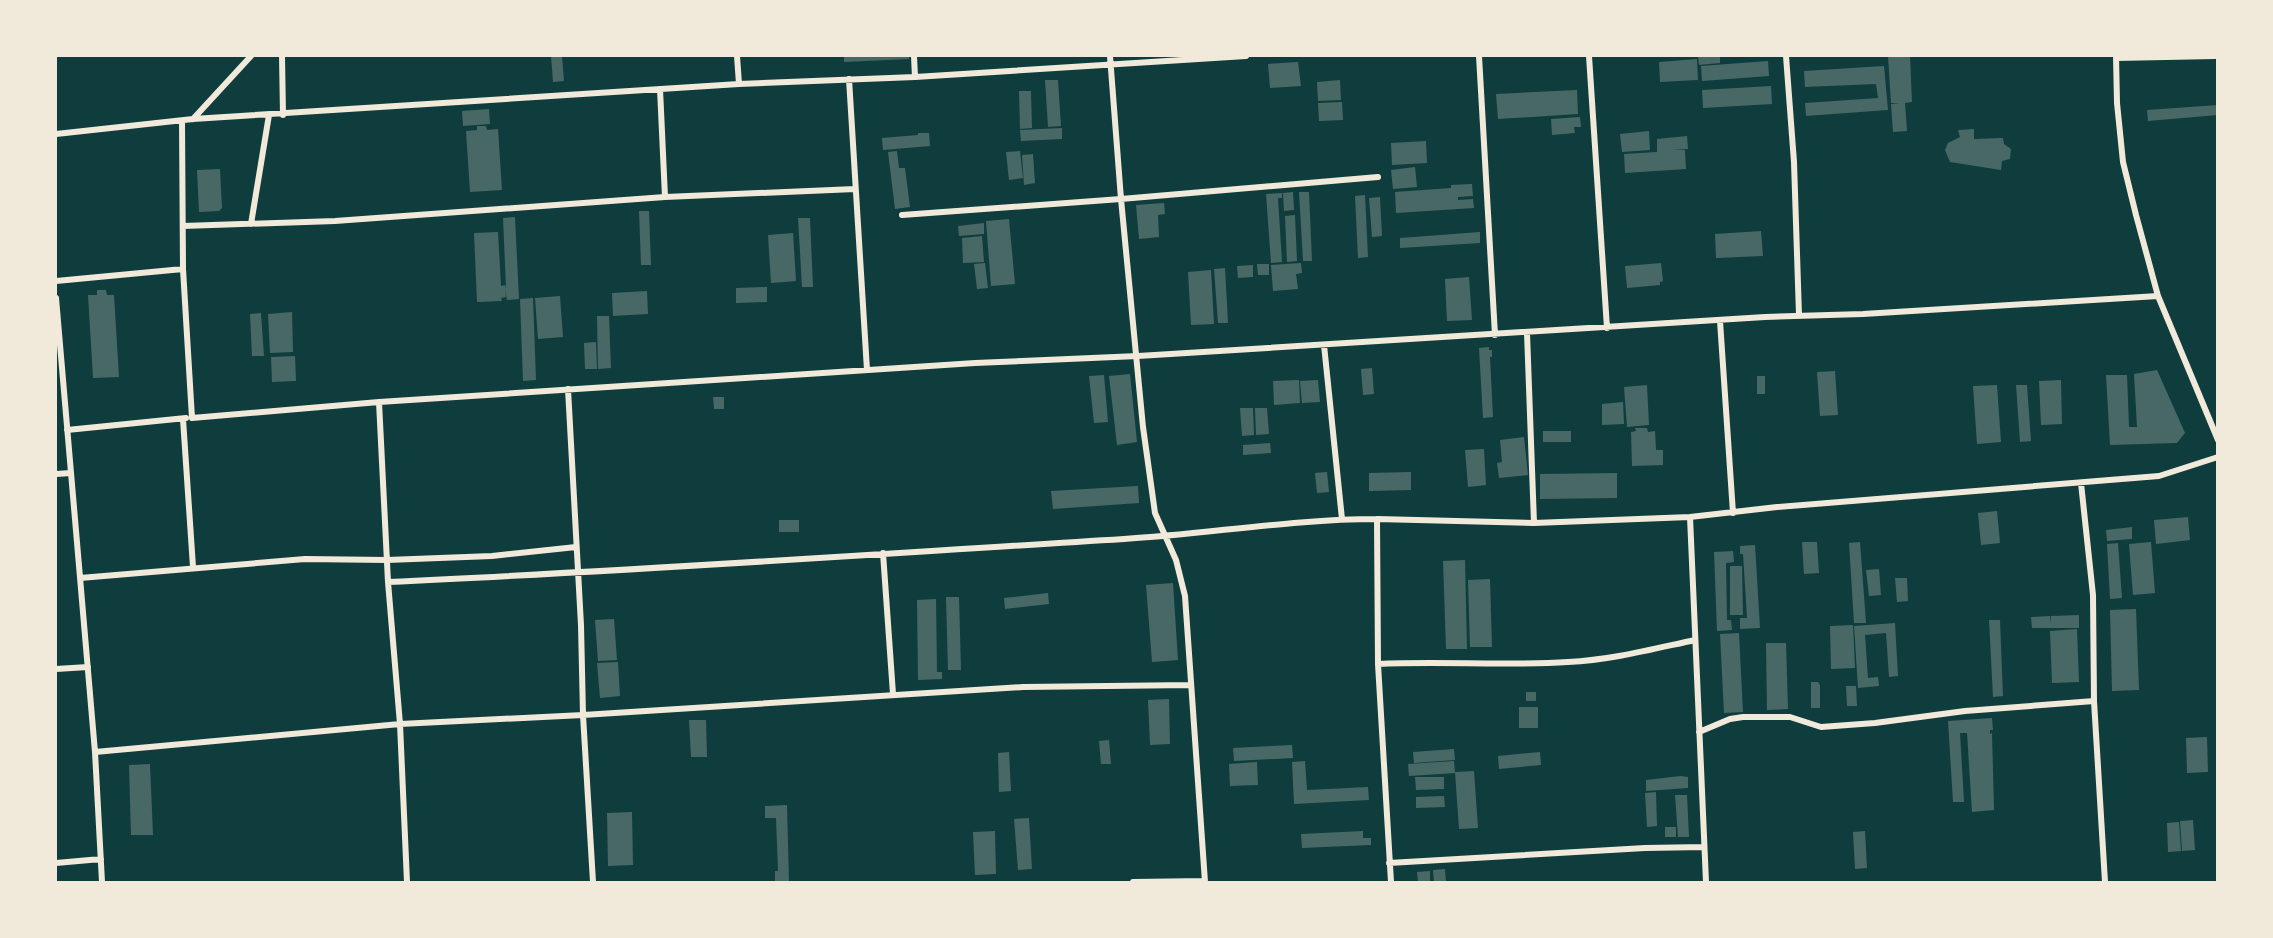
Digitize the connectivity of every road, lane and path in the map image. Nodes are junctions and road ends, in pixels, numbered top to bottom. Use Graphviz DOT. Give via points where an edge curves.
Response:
graph roads {
  1 [pos="251,56"];
  2 [pos="282,56"];
  3 [pos="737,56"];
  4 [pos="914,56"];
  5 [pos="1110,56"];
  6 [pos="1246,56"];
  7 [pos="1479,56"];
  8 [pos="1589,56"];
  9 [pos="1786,56"];
  10 [pos="2215,56"];
  11 [pos="2116,57"];
  12 [pos="1110,64"];
  13 [pos="915,77"];
  14 [pos="849,79"];
  15 [pos="739,84"];
  16 [pos="660,89"];
  17 [pos="283,114"];
  18 [pos="269,115"];
  19 [pos="193,120"];
  20 [pos="182,121"];
  21 [pos="56,134"];
  22 [pos="1378,177"];
  23 [pos="855,189"];
  24 [pos="665,197"];
  25 [pos="1121,199"];
  26 [pos="902,215"];
  27 [pos="251,224"];
  28 [pos="183,226"];
  29 [pos="183,269"];
  30 [pos="56,281"];
  31 [pos="2158,296"];
  32 [pos="56,298"];
  33 [pos="1799,315"];
  34 [pos="1720,321"];
  35 [pos="1607,328"];
  36 [pos="1527,333"];
  37 [pos="1495,335"];
  38 [pos="1324,345"];
  39 [pos="1138,356"];
  40 [pos="867,370"];
  41 [pos="568,389"];
  42 [pos="379,402"];
  43 [pos="192,418"];
  44 [pos="183,419"];
  45 [pos="67,430"];
  46 [pos="2217,440"];
  47 [pos="2217,457"];
  48 [pos="70,473"];
  49 [pos="56,474"];
  50 [pos="2081,483"];
  51 [pos="1733,513"];
  52 [pos="1690,517"];
  53 [pos="1342,519"];
  54 [pos="1377,519"];
  55 [pos="1534,523"];
  56 [pos="1164,536"];
  57 [pos="576,547"];
  58 [pos="883,553"];
  59 [pos="387,560"];
  60 [pos="193,567"];
  61 [pos="578,574"];
  62 [pos="80,578"];
  63 [pos="388,582"];
  64 [pos="1695,640"];
  65 [pos="1378,664"];
  66 [pos="88,667"];
  67 [pos="56,669"];
  68 [pos="1191,685"];
  69 [pos="893,694"];
  70 [pos="2094,701"];
  71 [pos="582,715"];
  72 [pos="400,724"];
  73 [pos="1699,732"];
  74 [pos="95,752"];
  75 [pos="1704,847"];
  76 [pos="100,859"];
  77 [pos="56,863"];
  78 [pos="1389,863"];
  79 [pos="102,882"];
  80 [pos="406,882"];
  81 [pos="594,882"];
  82 [pos="1133,882"];
  83 [pos="1205,882"];
  84 [pos="1391,882"];
  85 [pos="1706,882"];
  86 [pos="2105,882"];
  1 -- 19 [label="street"];
  2 -- 17 [label="street"];
  3 -- 15 [label="street"];
  4 -- 13 [label="street"];
  5 -- 12 [label="street"];
  6 -- 12 [label="street"];
  7 -- 37 [label="street"];
  8 -- 35 [label="street"];
  9 -- 33 [label="street"];
  10 -- 11 [label="street"];
  11 -- 31 [label="street" via="2123,162"];
  12 -- 13 [label="street"];
  12 -- 25 [label="street"];
  13 -- 14 [label="street"];
  14 -- 15 [label="street"];
  14 -- 23 [label="street"];
  15 -- 16 [label="street"];
  16 -- 17 [label="street"];
  16 -- 24 [label="street"];
  17 -- 18 [label="street"];
  18 -- 19 [label="street"];
  18 -- 27 [label="street"];
  19 -- 20 [label="street"];
  20 -- 21 [label="street"];
  20 -- 28 [label="street"];
  22 -- 25 [label="street"];
  23 -- 24 [label="street"];
  23 -- 40 [label="street"];
  24 -- 27 [label="street"];
  25 -- 26 [label="street"];
  25 -- 39 [label="street"];
  27 -- 28 [label="street"];
  28 -- 29 [label="street"];
  29 -- 30 [label="street"];
  29 -- 43 [label="street"];
  31 -- 33 [label="street"];
  31 -- 46 [label="street"];
  32 -- 45 [label="street"];
  33 -- 34 [label="street"];
  34 -- 35 [label="street"];
  34 -- 51 [label="street"];
  35 -- 36 [label="street"];
  36 -- 37 [label="street"];
  36 -- 55 [label="street"];
  37 -- 38 [label="street"];
  38 -- 39 [label="street"];
  38 -- 53 [label="street"];
  39 -- 40 [label="street"];
  39 -- 56 [label="street" via="1155,513"];
  40 -- 41 [label="street"];
  41 -- 42 [label="street"];
  41 -- 57 [label="street"];
  42 -- 43 [label="street"];
  42 -- 59 [label="street"];
  43 -- 44 [label="street"];
  44 -- 45 [label="street"];
  44 -- 60 [label="street"];
  45 -- 48 [label="street"];
  47 -- 50 [label="street" via="2159,476"];
  48 -- 49 [label="street"];
  48 -- 62 [label="street"];
  50 -- 51 [label="street"];
  50 -- 70 [label="street" via="2093,595"];
  51 -- 52 [label="street"];
  52 -- 55 [label="street"];
  52 -- 64 [label="street"];
  53 -- 54 [label="street"];
  53 -- 56 [label="street"];
  54 -- 55 [label="street"];
  54 -- 65 [label="street"];
  56 -- 58 [label="street"];
  56 -- 68 [label="street" via="1179,567 1185,596"];
  57 -- 59 [label="street" via="492,556"];
  57 -- 61 [label="street"];
  58 -- 61 [label="street"];
  58 -- 69 [label="street"];
  59 -- 60 [label="street" via="305,559"];
  59 -- 63 [label="street"];
  60 -- 62 [label="street"];
  61 -- 63 [label="street"];
  61 -- 71 [label="street"];
  62 -- 66 [label="street"];
  63 -- 72 [label="street"];
  64 -- 65 [label="street" via="1569,662"];
  64 -- 73 [label="street"];
  65 -- 78 [label="street"];
  66 -- 67 [label="street"];
  66 -- 74 [label="street"];
  68 -- 69 [label="street" via="1023,687"];
  68 -- 83 [label="street"];
  69 -- 71 [label="street"];
  70 -- 73 [label="street" via="1821,728 1790,717 1743,717"];
  70 -- 86 [label="street"];
  71 -- 72 [label="street"];
  71 -- 81 [label="street"];
  72 -- 74 [label="street"];
  72 -- 80 [label="street"];
  73 -- 75 [label="street"];
  74 -- 76 [label="street"];
  75 -- 78 [label="street"];
  75 -- 85 [label="street"];
  76 -- 77 [label="street"];
  76 -- 79 [label="street"];
  78 -- 84 [label="street"];
  82 -- 83 [label="street"];
}
